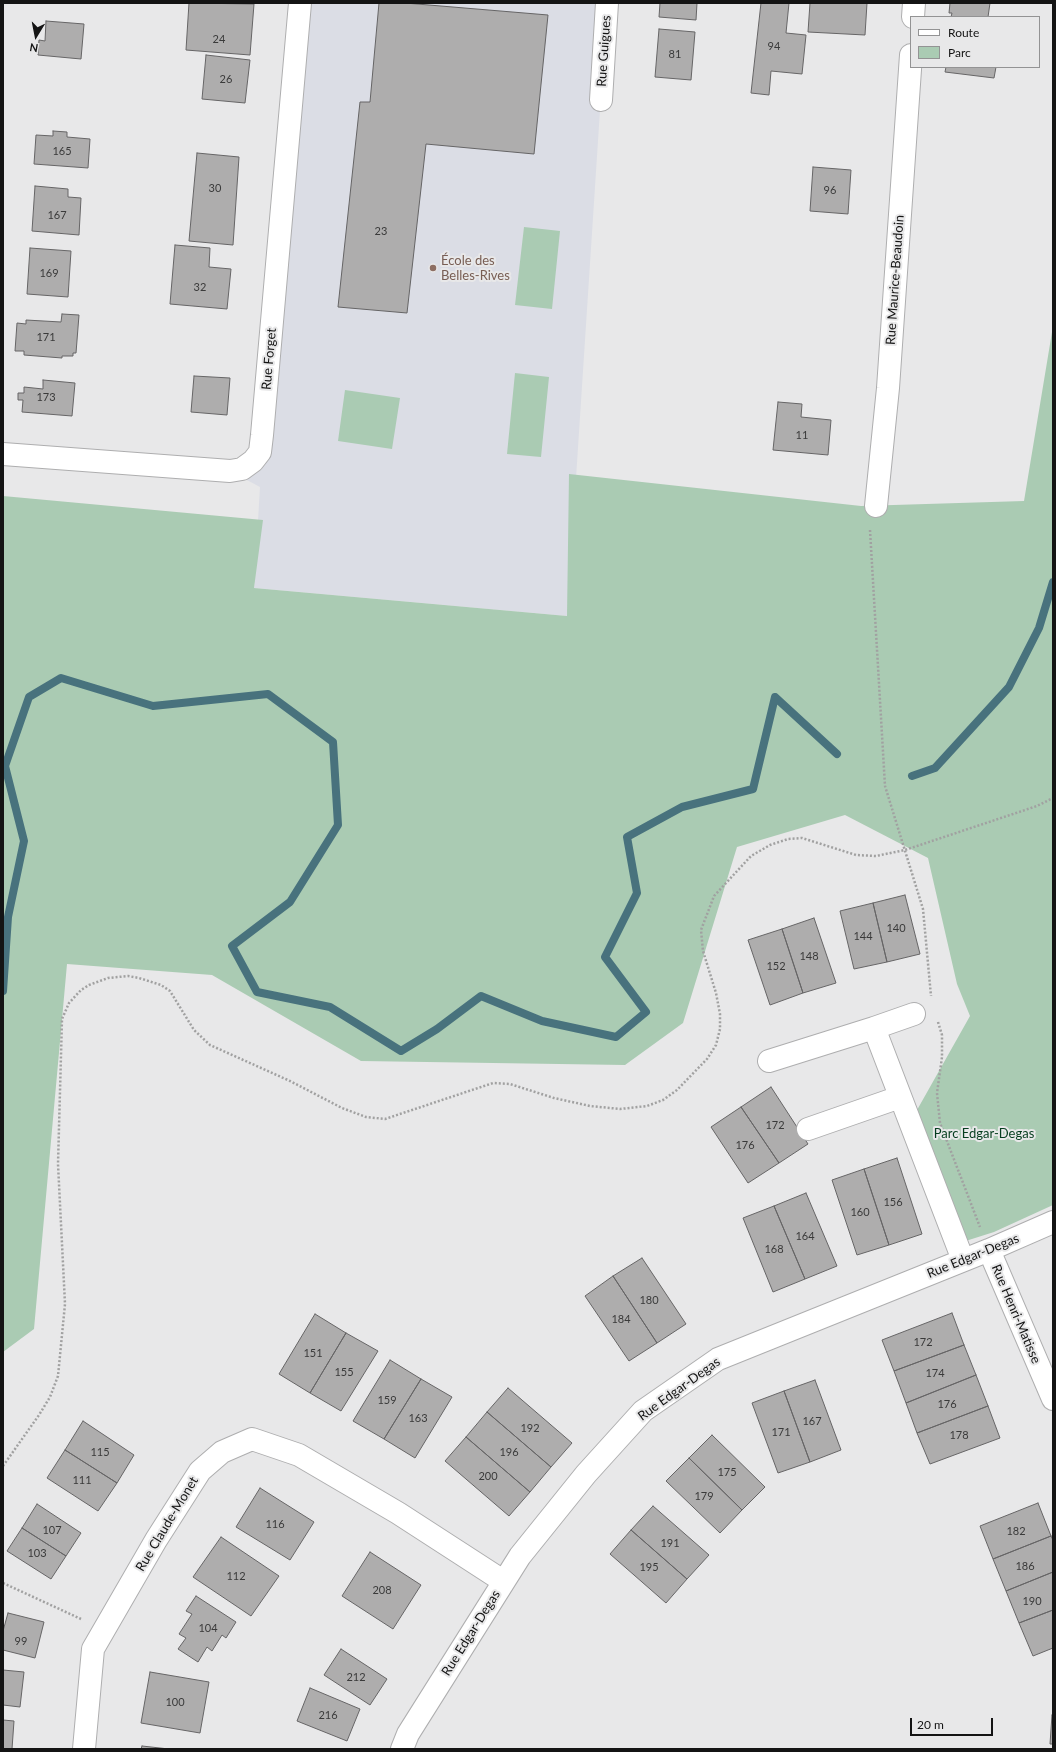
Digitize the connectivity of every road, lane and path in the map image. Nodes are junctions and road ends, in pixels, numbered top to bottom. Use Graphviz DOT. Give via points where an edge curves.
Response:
graph roads {
  1 [pos="300,3"];
  2 [pos="607,3"];
  3 [pos="914,3"];
  4 [pos="913,16"];
  5 [pos="910,68"];
  6 [pos="601,100"];
  7 [pos="3,454"];
  8 [pos="876,506"];
  9 [pos="1053,798"];
  10 [pos="905,850"];
  11 [pos="932,997"];
  12 [pos="914,1014"];
  13 [pos="937,1017"];
  14 [pos="874,1028"];
  15 [pos="769,1061"];
  16 [pos="900,1097"];
  17 [pos="808,1129"];
  18 [pos="1053,1222"];
  19 [pos="989,1250"];
  20 [pos="963,1260"];
  21 [pos="1053,1400"];
  22 [pos="3,1466"];
  23 [pos="504,1581"];
  24 [pos="3,1583"];
  25 [pos="104,1630"];
  26 [pos="84,1749"];
  27 [pos="402,1749"];
  1 -- 7 [label="street, Rue Forget" via="260,452 253,461 242,468 230,471"];
  2 -- 6 [label="street, Rue Guigues"];
  3 -- 4 [label="street"];
  5 -- 8 [label="street, Rue Maurice-Beaudoin" via="888,388"];
  8 -- 10 [label="path" via="870,532 870,549 885,786"];
  9 -- 10 [label="path" via="1037,806"];
  10 -- 11 [label="path" via="923,909"];
  10 -- 22 [label="path" via="876,856 856,855 802,838 788,839 770,845 751,856 714,896 701,930 703,951 720,1014 716,1044 707,1059 677,1090 663,1100 647,1106 620,1109 590,1106 510,1084 493,1083 385,1119 366,1117 210,1045 194,1030 170,992 161,985 128,976 108,978 81,990 69,1003 62,1019 58,1164 65,1304 58,1376 40,1415"];
  12 -- 14 [label="street"];
  13 -- 19 [label="path" via="942,1035 937,1093 940,1123"];
  14 -- 15 [label="street"];
  14 -- 16 [label="street"];
  16 -- 17 [label="street"];
  16 -- 20 [label="street"];
  18 -- 19 [label="street, Rue Edgar-Degas"];
  19 -- 20 [label="street, Rue Edgar-Degas"];
  19 -- 21 [label="street, Rue Henri-Matisse"];
  20 -- 23 [label="street, Rue Edgar-Degas" via="718,1359 680,1385 643,1411 611,1446 520,1556"];
  23 -- 25 [label="street, Rue Claude-Monet" via="398,1513 299,1455 252,1439 222,1452 200,1471 156,1540"];
  23 -- 27 [label="street, Rue Edgar-Degas" via="408,1734"];
  24 -- 25 [label="path"];
  25 -- 26 [label="street, Rue Claude-Monet" via="93,1649"];
}
